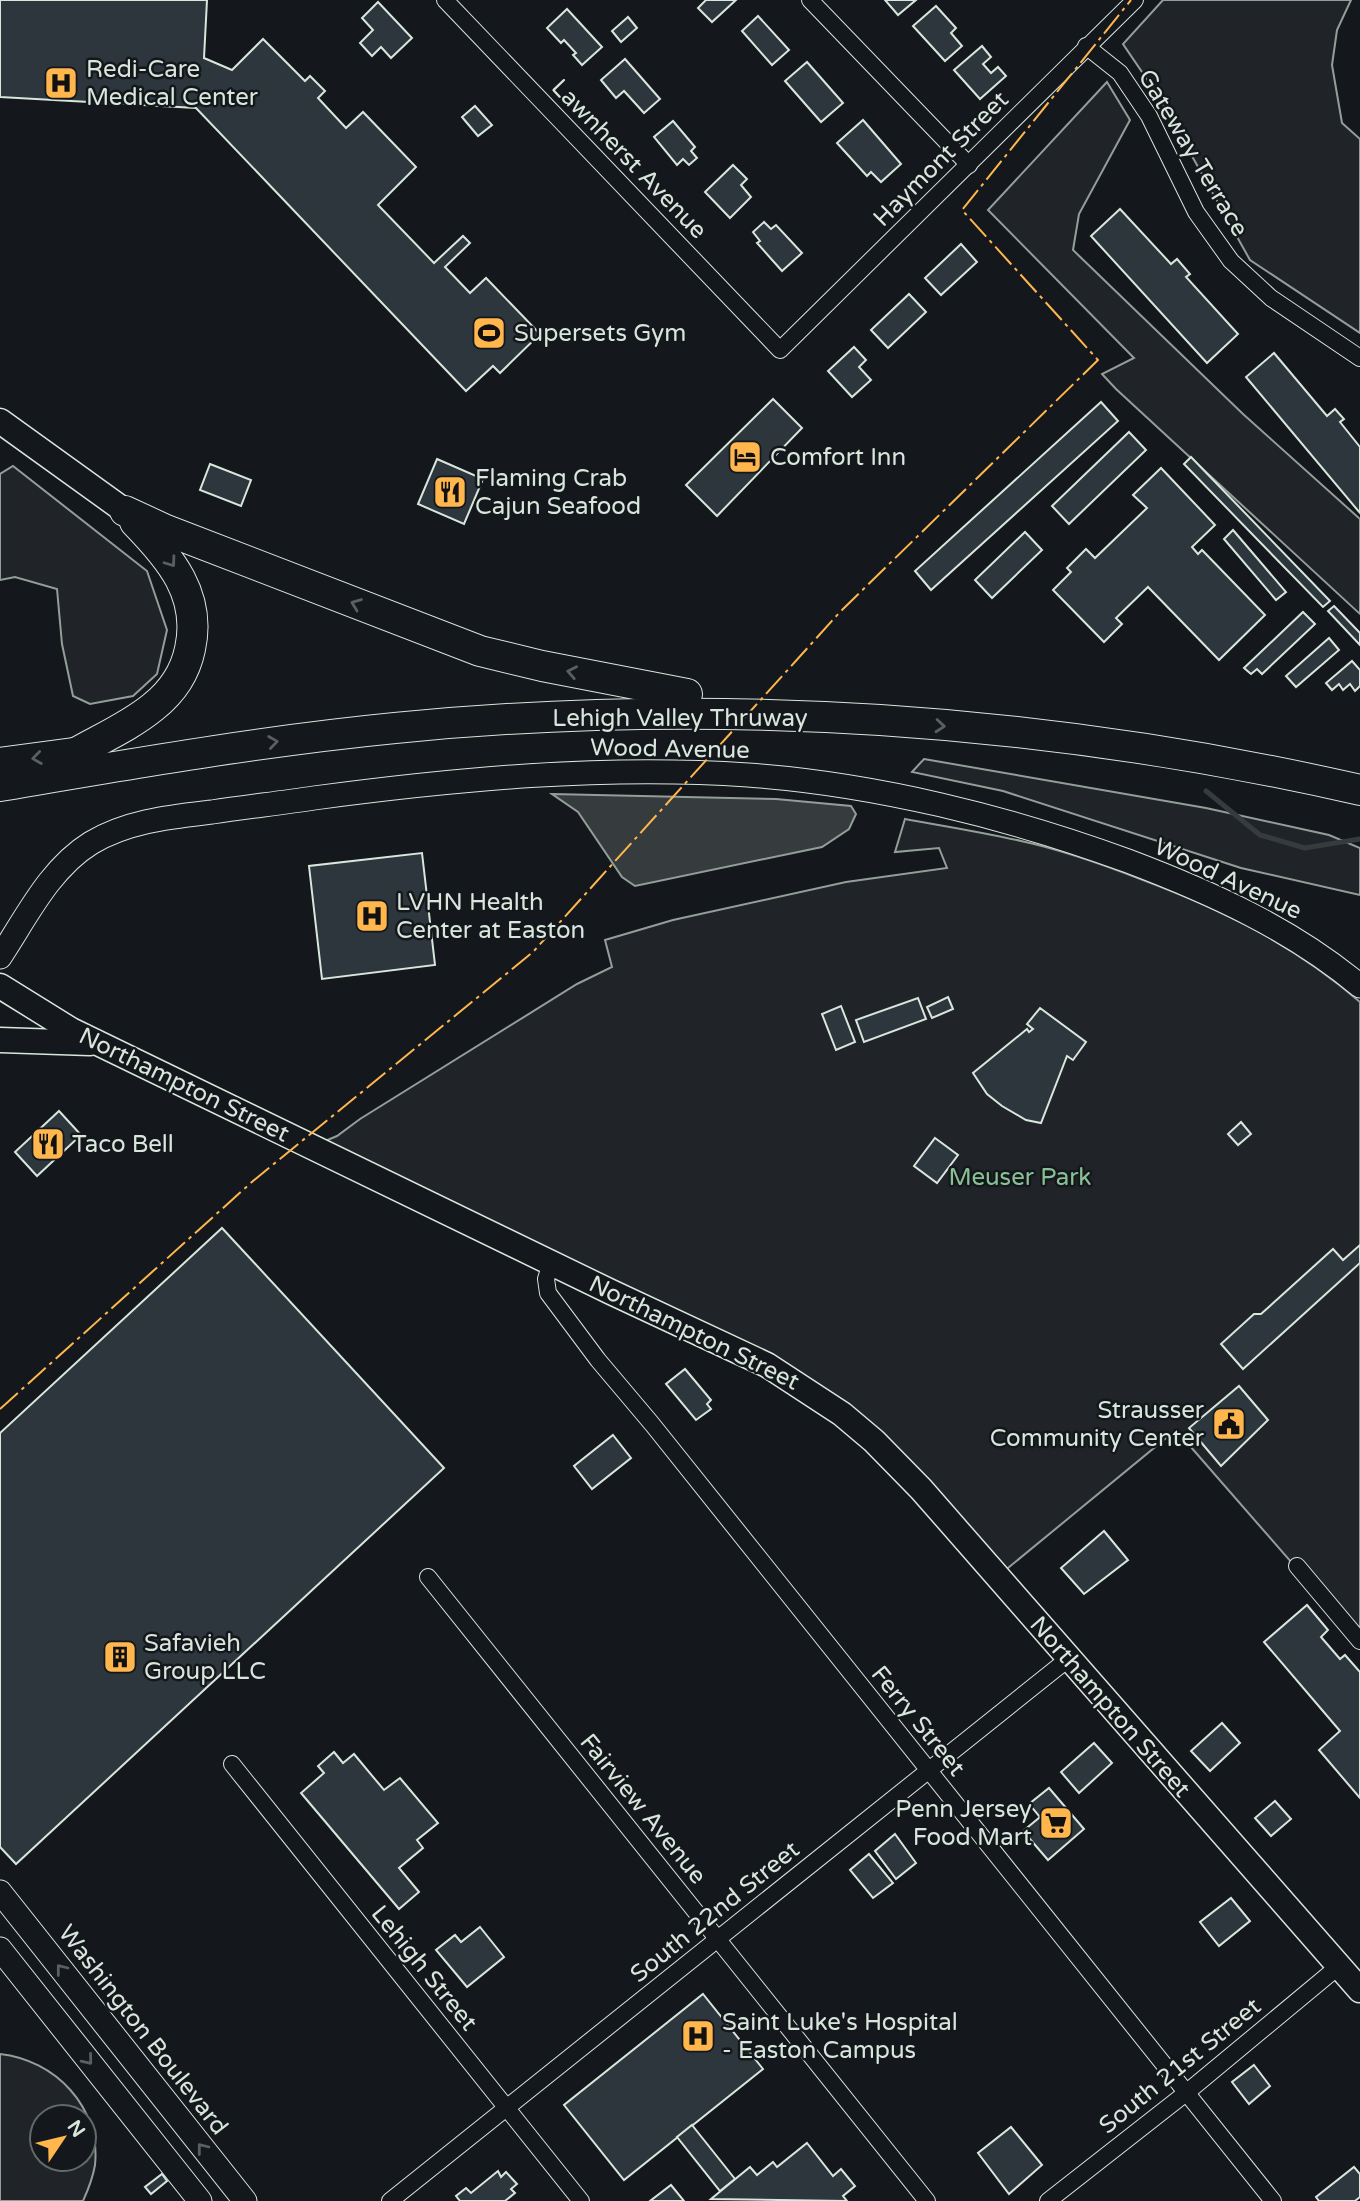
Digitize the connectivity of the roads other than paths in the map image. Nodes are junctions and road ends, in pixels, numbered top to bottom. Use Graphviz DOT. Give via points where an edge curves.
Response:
graph roads {
  1 [pos="445,0"];
  2 [pos="810,0"];
  3 [pos="1135,0"];
  4 [pos="1086,46"];
  5 [pos="969,165"];
  6 [pos="780,350"];
  7 [pos="1360,358"];
  8 [pos="0,421"];
  9 [pos="125,511"];
  10 [pos="687,694"];
  11 [pos="74,754"];
  12 [pos="0,763"];
  13 [pos="1360,771"];
  14 [pos="0,786"];
  15 [pos="1360,790"];
  16 [pos="0,957"];
  17 [pos="0,986"];
  18 [pos="1360,986"];
  19 [pos="0,1040"];
  20 [pos="97,1043"];
  21 [pos="551,1263"];
  22 [pos="1297,1566"];
  23 [pos="428,1577"];
  24 [pos="1360,1641"];
  25 [pos="1068,1659"];
  26 [pos="232,1765"];
  27 [pos="929,1770"];
  28 [pos="0,1892"];
  29 [pos="718,1939"];
  30 [pos="0,1949"];
  31 [pos="1339,1966"];
  32 [pos="1360,1990"];
  33 [pos="1185,2093"];
  34 [pos="507,2108"];
  35 [pos="201,2201"];
  36 [pos="245,2201"];
  37 [pos="390,2201"];
  38 [pos="581,2201"];
  39 [pos="927,2201"];
  40 [pos="1048,2201"];
  41 [pos="1273,2201"];
  1 -- 6 [label="street, Lawnherst Avenue"];
  2 -- 5 [label="street"];
  3 -- 4 [label="street, Haymont Street"];
  4 -- 5 [label="street, Haymont Street"];
  4 -- 7 [label="street, Gateway Terrace" via="1119,73 1149,116 1196,212 1231,261 1271,298"];
  5 -- 6 [label="street, Haymont Street"];
  8 -- 9 [label="main road"];
  10 -- 9 [label="highway, one-way" via="480,651"];
  9 -- 11 [label="highway, one-way" via="163,551 184,584 192,607 191,644 183,670 162,700"];
  10 -- 11 [label="highway, Lehigh Valley Thruway" via="391,708 206,731"];
  10 -- 13 [label="highway, Lehigh Valley Thruway" via="876,701 1059,717 1185,736"];
  11 -- 12 [label="highway, Lehigh Valley Thruway, one-way"];
  14 -- 15 [label="highway, Lehigh Valley Thruway, one-way" via="206,751 383,729 549,717 687,714 880,721 1058,738 1168,752"];
  16 -- 18 [label="main road, Wood Avenue" via="63,866 91,844 129,826 177,816 458,782 673,772 849,787 1035,830 1156,872 1253,915"];
  17 -- 20 [label="main road, Northampton Street"];
  19 -- 20 [label="main road"];
  20 -- 21 [label="main road, Northampton Street"];
  21 -- 25 [label="main road, Northampton Street" via="767,1365 842,1414 921,1489"];
  21 -- 27 [label="street, Ferry Street" via="546,1283 557,1307"];
  22 -- 24 [label="street"];
  23 -- 29 [label="street, Fairview Avenue"];
  25 -- 27 [label="street, South 22nd Street"];
  25 -- 31 [label="main road, Northampton Street"];
  26 -- 34 [label="street, Lehigh Street"];
  27 -- 29 [label="street, South 22nd Street"];
  27 -- 33 [label="street, Ferry Street"];
  36 -- 28 [label="main road, Washington Boulevard, one-way"];
  29 -- 34 [label="street, South 22nd Street"];
  29 -- 39 [label="street, Fairview Avenue"];
  30 -- 35 [label="main road, one-way"];
  31 -- 32 [label="main road, Northampton Street"];
  31 -- 33 [label="street, South 21st Street"];
  33 -- 40 [label="street, South 21st Street"];
  33 -- 41 [label="street, Ferry Street"];
  34 -- 37 [label="street, South 22nd Street"];
  34 -- 38 [label="street, Lehigh Street"];
}
